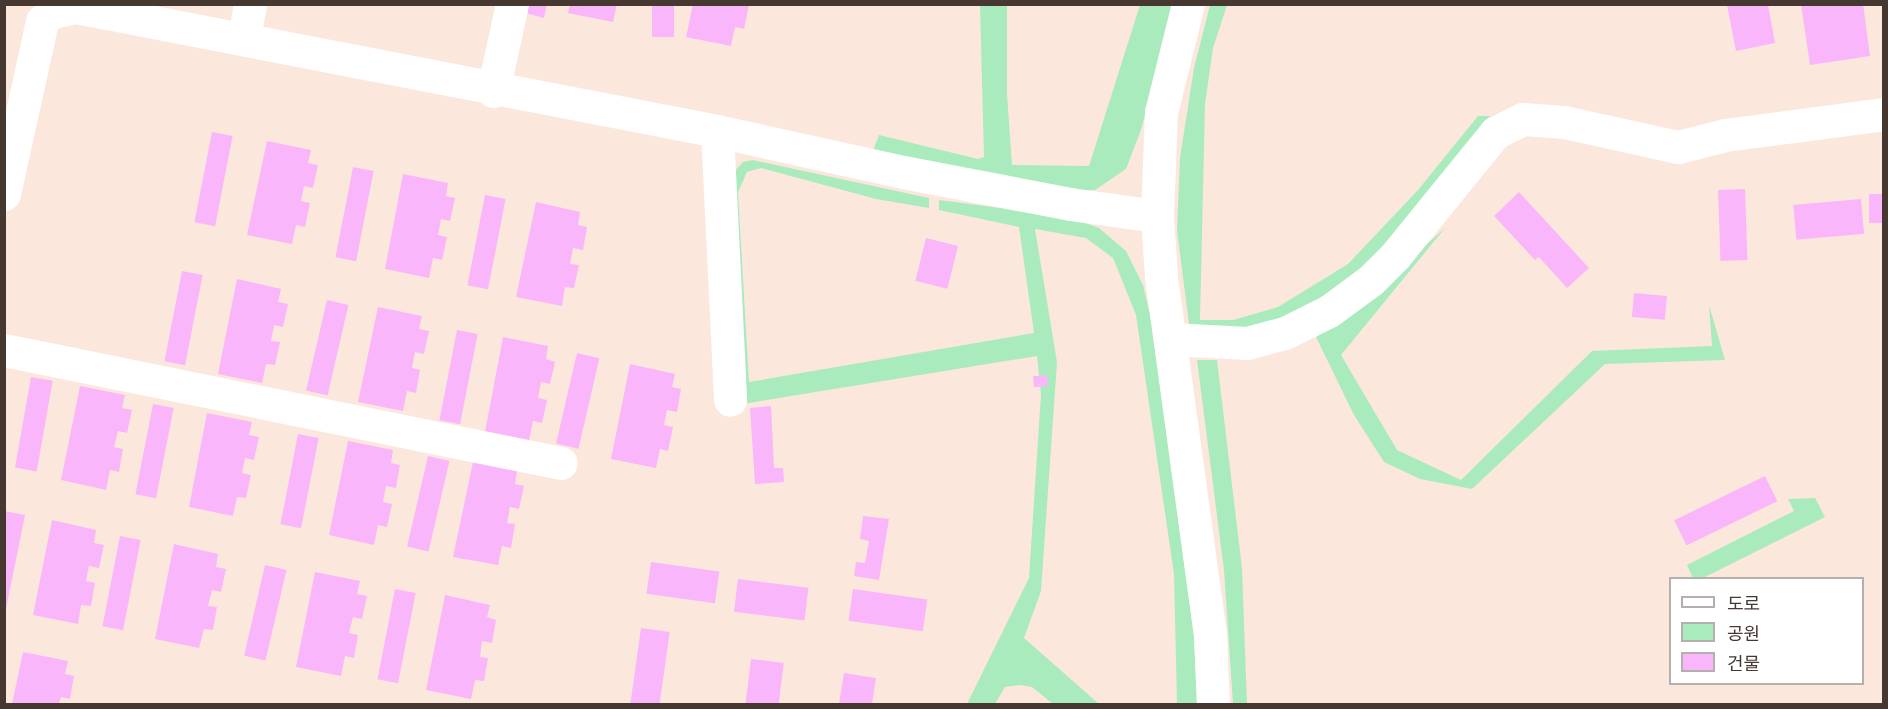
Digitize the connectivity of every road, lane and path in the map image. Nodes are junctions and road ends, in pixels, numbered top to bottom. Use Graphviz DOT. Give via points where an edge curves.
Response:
graph roads {
  1 [pos="250,4"];
  2 [pos="512,4"];
  3 [pos="1188,4"];
  4 [pos="40,13"];
  5 [pos="244,38"];
  6 [pos="493,91"];
  7 [pos="1884,114"];
  8 [pos="717,131"];
  9 [pos="4,194"];
  10 [pos="1157,216"];
  11 [pos="1171,339"];
  12 [pos="4,350"];
  13 [pos="730,400"];
  14 [pos="561,463"];
  15 [pos="1213,705"];
  1 -- 5 [label="street"];
  2 -- 6 [label="street"];
  3 -- 10 [label="street" via="1161,112"];
  4 -- 5 [label="street" via="76,7"];
  4 -- 9 [label="street"];
  5 -- 6 [label="street"];
  6 -- 8 [label="street"];
  7 -- 11 [label="street" via="1725,135 1678,147 1564,122 1523,119 1494,133 1395,256 1371,280 1329,311 1285,333 1247,343"];
  8 -- 10 [label="street" via="1003,192"];
  8 -- 13 [label="street"];
  10 -- 11 [label="street"];
  11 -- 15 [label="street" via="1210,636"];
  12 -- 14 [label="street"];
}
